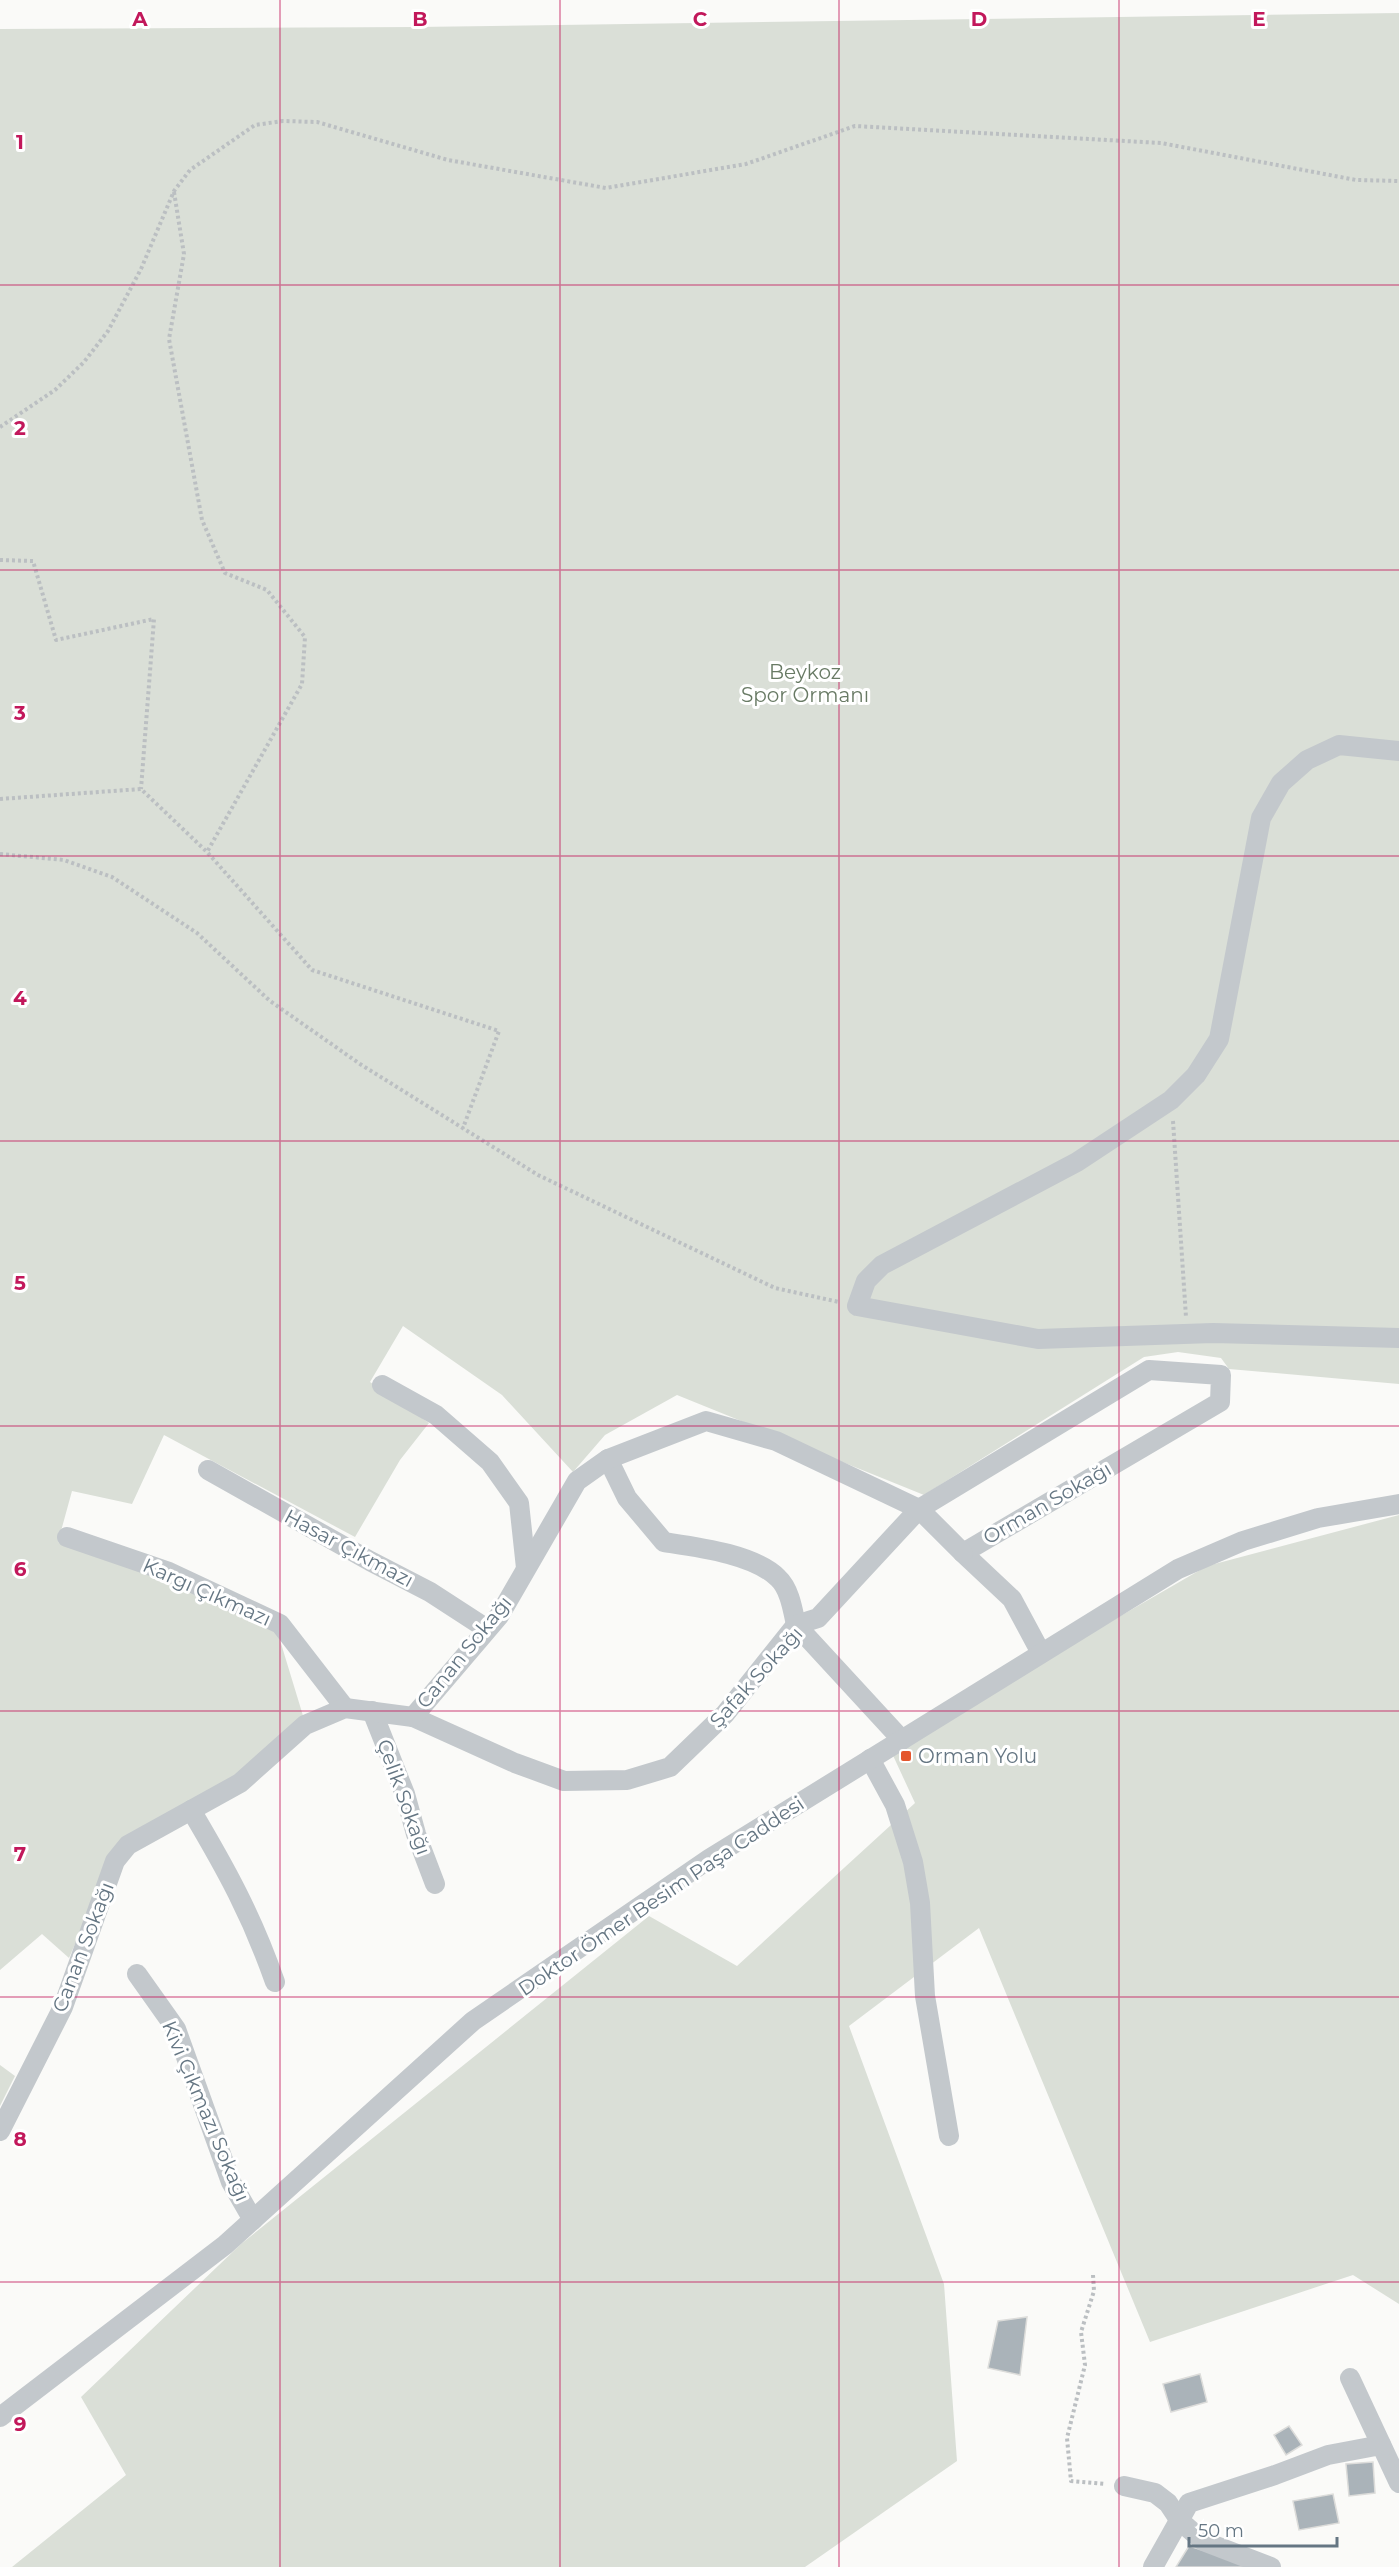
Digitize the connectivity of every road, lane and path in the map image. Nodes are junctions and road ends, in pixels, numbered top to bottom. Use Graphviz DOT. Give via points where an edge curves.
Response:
graph roads {
  1 [pos="1399,181"];
  2 [pos="174,191"];
  3 [pos="0,427"];
  4 [pos="0,560"];
  5 [pos="1399,751"];
  6 [pos="141,789"];
  7 [pos="0,799"];
  8 [pos="207,852"];
  9 [pos="0,854"];
  10 [pos="1171,1100"];
  11 [pos="463,1128"];
  12 [pos="857,1306"];
  13 [pos="1187,1333"];
  14 [pos="1399,1338"];
  15 [pos="1149,1370"];
  16 [pos="382,1385"];
  17 [pos="608,1460"];
  18 [pos="208,1470"];
  19 [pos="1399,1504"];
  20 [pos="919,1509"];
  21 [pos="67,1537"];
  22 [pos="963,1552"];
  23 [pos="526,1568"];
  24 [pos="796,1625"];
  25 [pos="487,1629"];
  26 [pos="1041,1653"];
  27 [pos="345,1708"];
  28 [pos="372,1711"];
  29 [pos="413,1717"];
  30 [pos="902,1740"];
  31 [pos="870,1759"];
  32 [pos="191,1810"];
  33 [pos="435,1884"];
  34 [pos="137,1974"];
  35 [pos="275,1982"];
  36 [pos="0,2131"];
  37 [pos="949,2136"];
  38 [pos="253,2220"];
  39 [pos="1093,2275"];
  40 [pos="1350,2378"];
  41 [pos="0,2417"];
  42 [pos="1381,2445"];
  43 [pos="1398,2478"];
  44 [pos="1124,2486"];
  45 [pos="1180,2521"];
  46 [pos="1153,2567"];
  47 [pos="1271,2567"];
  1 -- 2 [label="path" via="1356,180 1161,143 855,126 746,164 606,188 448,159 317,122 283,121 255,125 190,170"];
  2 -- 3 [label="path" via="141,269 108,331 55,390"];
  2 -- 8 [label="path" via="184,254 169,339 202,520 225,573 267,590 305,637 302,684"];
  4 -- 6 [label="path" via="33,561 56,640 154,619"];
  5 -- 10 [label="street" via="1339,745 1307,760 1281,783 1261,818 1219,1039 1196,1075"];
  6 -- 7 [label="path"];
  6 -- 8 [label="path"];
  8 -- 11 [label="path" via="312,970 500,1031"];
  9 -- 11 [label="path" via="64,860 112,877 197,933 270,1001 360,1064"];
  10 -- 12 [label="street" via="1077,1162 882,1265 866,1281"];
  10 -- 13 [label="path"];
  11 -- 12 [label="path" via="538,1175 775,1288"];
  12 -- 13 [label="street" via="1038,1339"];
  13 -- 14 [label="street"];
  15 -- 20 [label="street, Şafak Sokağı"];
  15 -- 22 [label="street, Orman Sokağı" via="1221,1375 1220,1402"];
  16 -- 23 [label="street" via="436,1415 489,1462 519,1503"];
  17 -- 20 [label="street, Canan Sokağı" via="706,1421 776,1441"];
  17 -- 23 [label="street, Canan Sokağı" via="577,1481"];
  17 -- 24 [label="street" via="627,1498 664,1542 747,1560 779,1578 791,1602"];
  18 -- 25 [label="street, Hasar Çıkmazı" via="430,1592"];
  19 -- 26 [label="street, Doktor Ömer Besim Paşa Caddesi" via="1318,1518 1243,1541 1178,1569"];
  20 -- 22 [label="street, Canan Sokağı"];
  20 -- 24 [label="street, Şafak Sokağı" via="818,1618"];
  21 -- 27 [label="street, Kargı Çıkmazı" via="169,1572 280,1624"];
  22 -- 26 [label="street, Orman Sokağı" via="1012,1599"];
  23 -- 25 [label="street, Canan Sokağı" via="499,1616"];
  24 -- 29 [label="street, Şafak Sokağı" via="725,1714 670,1767 627,1779 564,1781"];
  24 -- 30 [label="street"];
  25 -- 29 [label="street, Canan Sokağı"];
  26 -- 30 [label="street, Doktor Ömer Besim Paşa Caddesi"];
  27 -- 28 [label="street, Canan Sokağı"];
  27 -- 32 [label="street, Canan Sokağı" via="305,1725 240,1783"];
  28 -- 29 [label="street, Canan Sokağı"];
  28 -- 33 [label="street, Çelik Sokağı"];
  30 -- 31 [label="street, Doktor Ömer Besim Paşa Caddesi"];
  31 -- 37 [label="street" via="895,1805 913,1862 920,1903 925,1996"];
  31 -- 38 [label="street, Doktor Ömer Besim Paşa Caddesi" via="709,1859 473,2021"];
  32 -- 35 [label="street" via="240,1893"];
  32 -- 36 [label="street, Canan Sokağı" via="128,1845 115,1861 63,2007"];
  34 -- 38 [label="street, Kivi Çıkmazı Sokağı" via="176,2029 231,2181"];
  38 -- 41 [label="street, Doktor Ömer Besim Paşa Caddesi"];
  39 -- 44 [label="path" via="1094,2291 1081,2332 1085,2365 1067,2438 1071,2481"];
  40 -- 42 [label="street"];
  42 -- 43 [label="street"];
  42 -- 45 [label="street" via="1328,2454 1189,2503"];
  44 -- 45 [label="street" via="1155,2493 1168,2503"];
  45 -- 46 [label="street"];
  45 -- 47 [label="street" via="1203,2541"];
}
